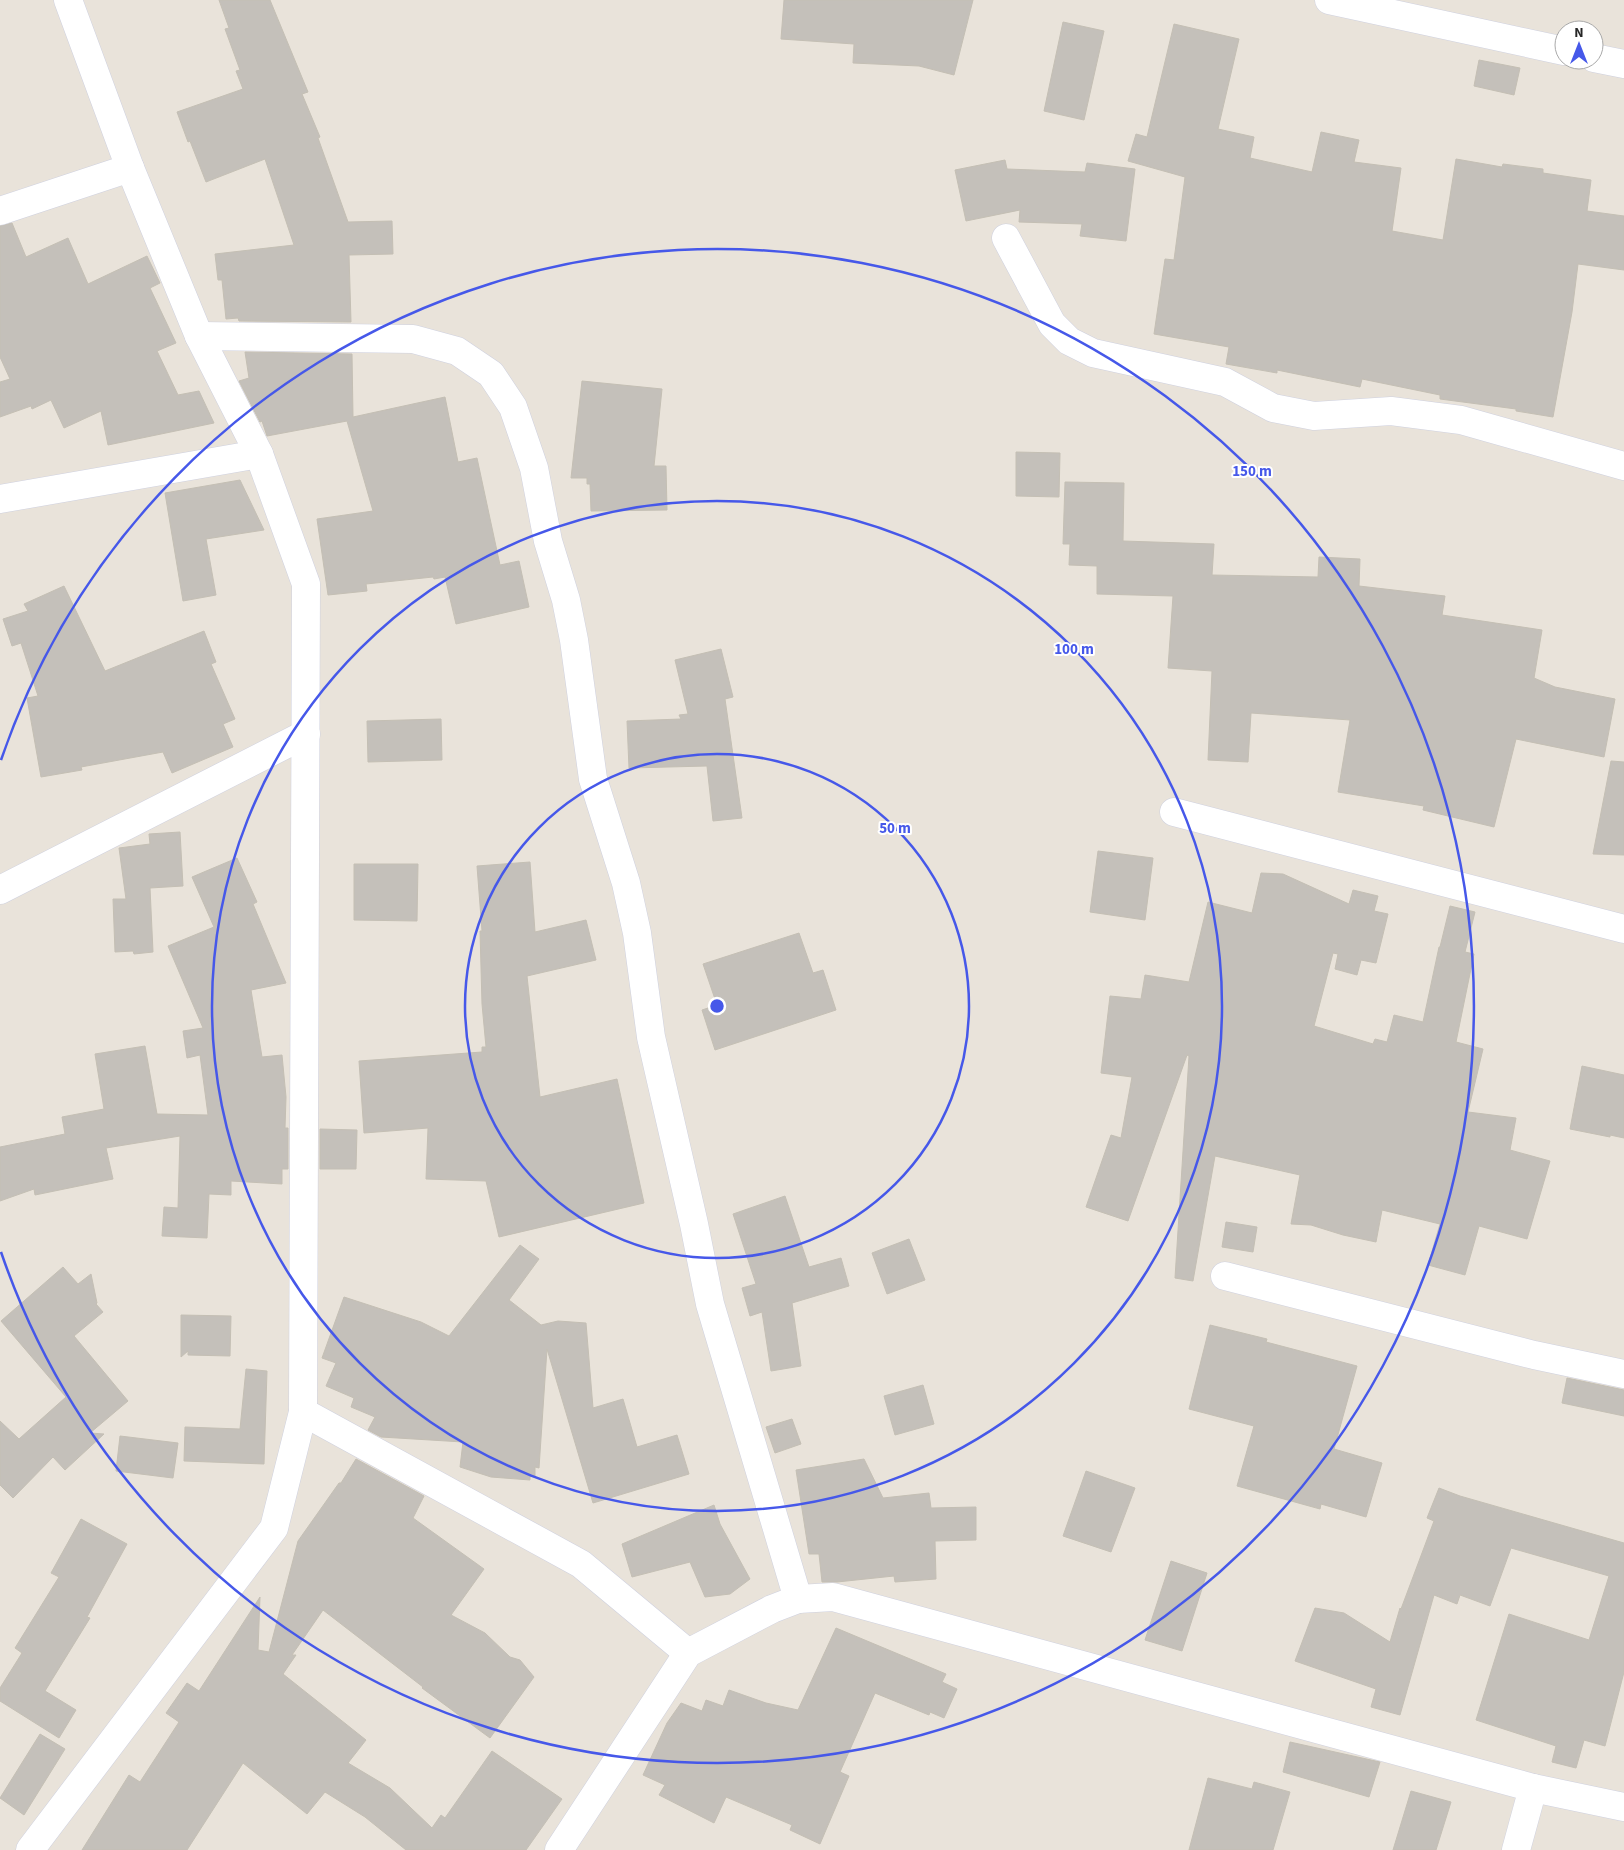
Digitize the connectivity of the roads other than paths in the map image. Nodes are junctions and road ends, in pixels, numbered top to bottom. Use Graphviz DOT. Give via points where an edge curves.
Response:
graph roads {
  1 [pos="68,0"];
  2 [pos="1329,0"];
  3 [pos="1554,49"];
  4 [pos="1604,60"];
  5 [pos="1624,64"];
  6 [pos="130,168"];
  7 [pos="0,211"];
  8 [pos="1006,238"];
  9 [pos="198,336"];
  10 [pos="259,454"];
  11 [pos="1624,466"];
  12 [pos="0,499"];
  13 [pos="306,734"];
  14 [pos="1174,812"];
  15 [pos="0,890"];
  16 [pos="1624,929"];
  17 [pos="1225,1276"];
  18 [pos="1624,1374"];
  19 [pos="303,1412"];
  20 [pos="798,1599"];
  21 [pos="688,1654"];
  22 [pos="1533,1788"];
  23 [pos="1624,1807"];
  24 [pos="30,1850"];
  25 [pos="559,1850"];
  26 [pos="1516,1850"];
  1 -- 6 [label="street"];
  2 -- 3 [label="street"];
  4 -- 5 [label="street"];
  6 -- 7 [label="street"];
  6 -- 9 [label="street"];
  8 -- 11 [label="street" via="1052,324 1069,341 1093,353 1225,382 1273,408 1314,416 1391,411 1461,420"];
  9 -- 10 [label="street"];
  9 -- 20 [label="street" via="413,340 457,351 491,374 513,407 534,468 548,541 566,600 594,779 626,884 637,933 652,1037 710,1304"];
  10 -- 12 [label="street"];
  10 -- 13 [label="street" via="306,584"];
  13 -- 15 [label="street"];
  13 -- 19 [label="street"];
  14 -- 16 [label="street"];
  17 -- 18 [label="street" via="1534,1355"];
  19 -- 21 [label="street" via="581,1564"];
  19 -- 24 [label="street" via="274,1528"];
  20 -- 21 [label="street" via="772,1609"];
  20 -- 22 [label="street" via="833,1596"];
  21 -- 25 [label="street"];
  22 -- 23 [label="street"];
  22 -- 26 [label="street"];
}
